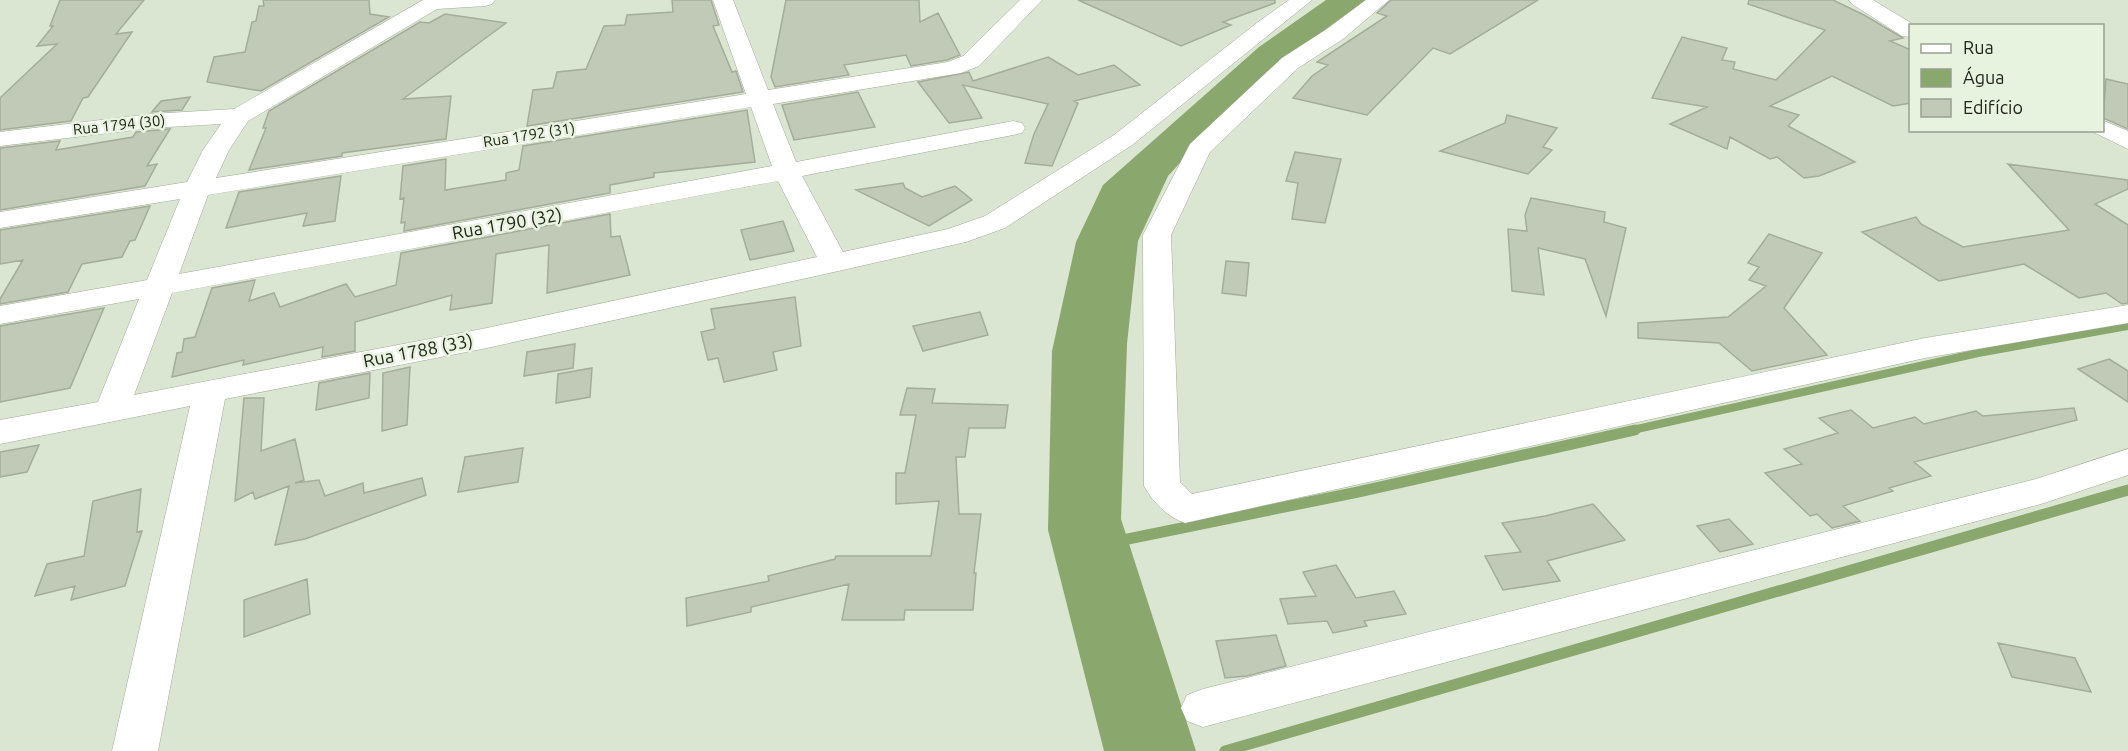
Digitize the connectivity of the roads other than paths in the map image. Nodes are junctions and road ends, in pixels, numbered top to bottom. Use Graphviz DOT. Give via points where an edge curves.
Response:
graph roads {
  1 [pos="485,0"];
  2 [pos="723,0"];
  3 [pos="1032,0"];
  4 [pos="1302,0"];
  5 [pos="1379,0"];
  6 [pos="1860,0"];
  7 [pos="436,1"];
  8 [pos="1909,30"];
  9 [pos="760,100"];
  10 [pos="239,116"];
  11 [pos="1013,128"];
  12 [pos="2104,128"];
  13 [pos="0,139"];
  14 [pos="2128,141"];
  15 [pos="787,172"];
  16 [pos="198,187"];
  17 [pos="0,220"];
  18 [pos="834,263"];
  19 [pos="158,287"];
  20 [pos="2128,314"];
  21 [pos="0,315"];
  22 [pos="210,390"];
  23 [pos="112,409"];
  24 [pos="0,432"];
  25 [pos="2128,462"];
  26 [pos="1203,708"];
  27 [pos="135,751"];
  1 -- 7 [label="street"];
  2 -- 9 [label="street"];
  3 -- 9 [label="street, Rua 1792 (31)" via="971,61 953,68"];
  4 -- 18 [label="street, Rua 1788 (33)" via="1123,140 995,222 956,236"];
  5 -- 20 [label="street" via="1290,63 1199,149 1157,235 1162,486 1185,509 1925,348"];
  6 -- 8 [label="street"];
  7 -- 10 [label="street"];
  9 -- 15 [label="street"];
  9 -- 16 [label="street, Rua 1792 (31)"];
  10 -- 13 [label="street, Rua 1794 (30)" via="151,121"];
  10 -- 16 [label="street"];
  11 -- 15 [label="street, Rua 1790 (32)"];
  12 -- 14 [label="street"];
  15 -- 18 [label="street"];
  15 -- 19 [label="street, Rua 1790 (32)"];
  16 -- 17 [label="street, Rua 1792 (31)"];
  16 -- 19 [label="street"];
  18 -- 22 [label="street, Rua 1788 (33)" via="482,339"];
  19 -- 21 [label="street, Rua 1790 (32)"];
  19 -- 23 [label="street"];
  22 -- 23 [label="street, Rua 1788 (33)"];
  22 -- 27 [label="street"];
  23 -- 24 [label="street, Rua 1788 (33)"];
  25 -- 26 [label="street" via="2041,491"];
}
